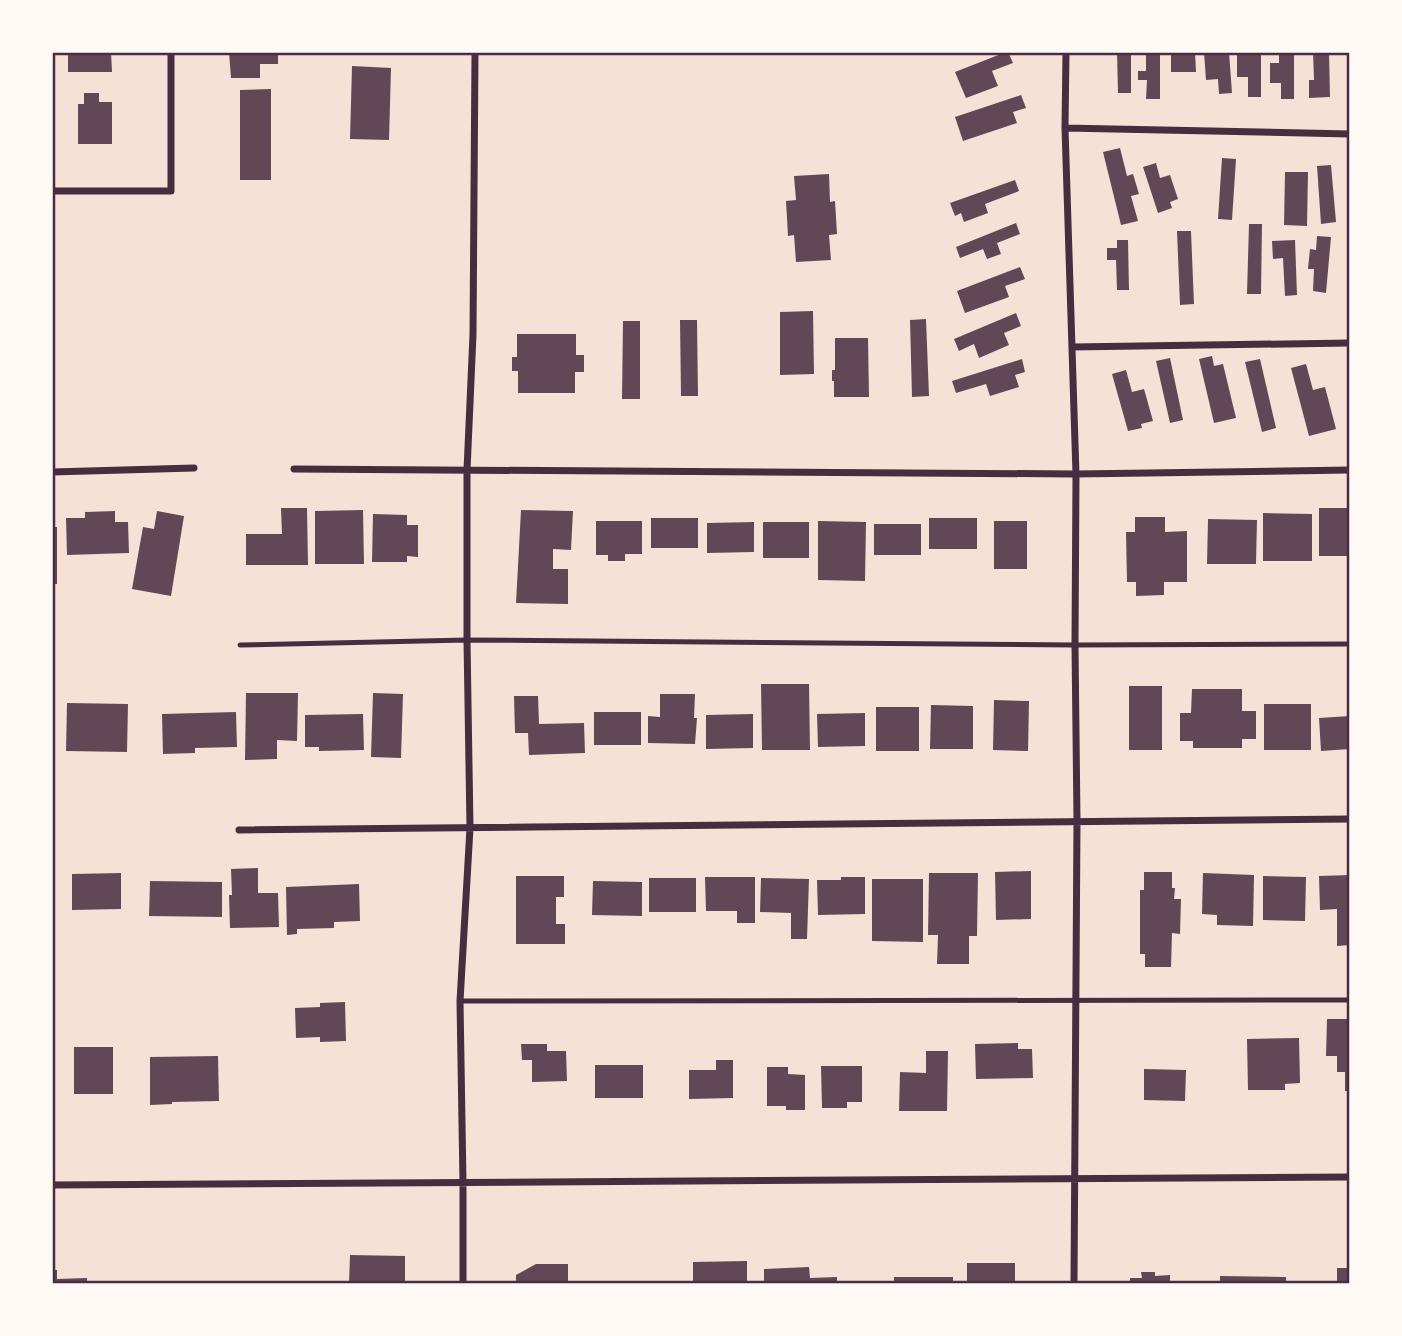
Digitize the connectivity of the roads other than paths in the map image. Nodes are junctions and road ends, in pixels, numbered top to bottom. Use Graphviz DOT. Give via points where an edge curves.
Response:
graph roads {
  1 [pos="171,52"];
  2 [pos="475,52"];
  3 [pos="1066,52"];
  4 [pos="1065,128"];
  5 [pos="1349,134"];
  6 [pos="52,191"];
  7 [pos="1349,343"];
  8 [pos="1072,347"];
  9 [pos="194,468"];
  10 [pos="294,469"];
  11 [pos="467,470"];
  12 [pos="1349,471"];
  13 [pos="52,472"];
  14 [pos="1076,474"];
  15 [pos="467,640"];
  16 [pos="1349,644"];
  17 [pos="240,645"];
  18 [pos="1075,645"];
  19 [pos="1349,819"];
  20 [pos="1077,821"];
  21 [pos="470,828"];
  22 [pos="239,830"];
  23 [pos="1076,1000"];
  24 [pos="1349,1000"];
  25 [pos="460,1001"];
  26 [pos="1349,1177"];
  27 [pos="1075,1178"];
  28 [pos="463,1183"];
  29 [pos="52,1185"];
  30 [pos="463,1283"];
  31 [pos="1074,1283"];
  1 -- 6 [label="street" via="171,191"];
  2 -- 11 [label="street"];
  3 -- 4 [label="street"];
  4 -- 5 [label="street"];
  4 -- 8 [label="street"];
  7 -- 8 [label="street"];
  8 -- 14 [label="street"];
  9 -- 13 [label="street"];
  10 -- 11 [label="street"];
  11 -- 14 [label="street"];
  11 -- 15 [label="street"];
  12 -- 14 [label="street"];
  14 -- 18 [label="street"];
  15 -- 17 [label="lane"];
  15 -- 18 [label="lane"];
  15 -- 21 [label="street"];
  16 -- 18 [label="lane"];
  18 -- 20 [label="street"];
  19 -- 20 [label="street"];
  20 -- 21 [label="street"];
  20 -- 23 [label="street"];
  21 -- 22 [label="street"];
  21 -- 25 [label="street"];
  23 -- 24 [label="lane"];
  23 -- 25 [label="lane"];
  23 -- 27 [label="street"];
  25 -- 28 [label="street"];
  26 -- 27 [label="street"];
  27 -- 28 [label="street"];
  27 -- 31 [label="street"];
  28 -- 29 [label="street"];
  28 -- 30 [label="street"];
}
